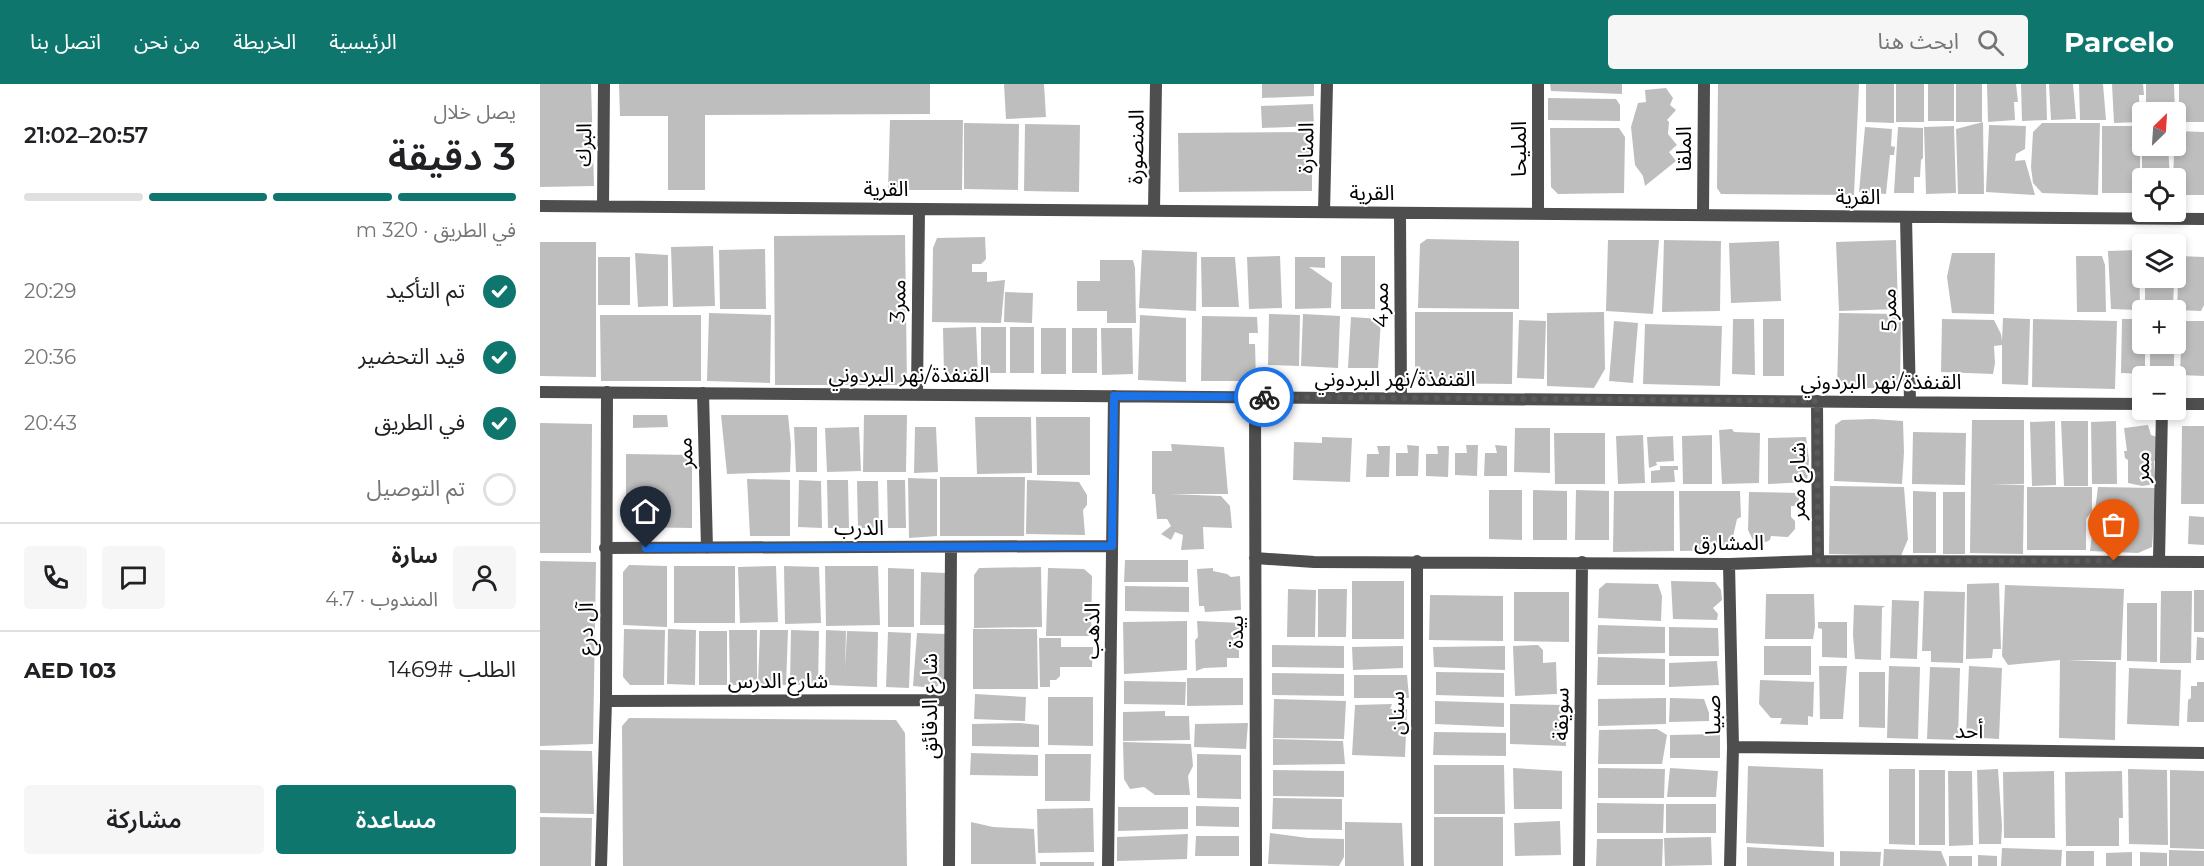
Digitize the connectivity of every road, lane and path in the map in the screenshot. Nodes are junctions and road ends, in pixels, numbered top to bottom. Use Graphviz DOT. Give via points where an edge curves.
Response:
graph roads {
  1 [pos="604,84"];
  2 [pos="1156,84"];
  3 [pos="1327,84"];
  4 [pos="1538,84"];
  5 [pos="1704,84"];
  6 [pos="540,206"];
  7 [pos="603,206"];
  8 [pos="919,209"];
  9 [pos="1154,210"];
  10 [pos="1324,212"];
  11 [pos="1400,213"];
  12 [pos="1538,214"];
  13 [pos="1704,215"];
  14 [pos="1906,217"];
  15 [pos="2204,219"];
  16 [pos="540,392"];
  17 [pos="607,392"];
  18 [pos="703,393"];
  19 [pos="917,394"];
  20 [pos="1114,396"];
  21 [pos="1255,397"];
  22 [pos="1401,398"];
  23 [pos="1817,401"];
  24 [pos="1910,402"];
  25 [pos="2132,404"];
  26 [pos="2186,404"];
  27 [pos="2204,404"];
  28 [pos="2162,420"];
  29 [pos="1112,546"];
  30 [pos="951,547"];
  31 [pos="606,548"];
  32 [pos="707,548"];
  33 [pos="1255,558"];
  34 [pos="1417,561"];
  35 [pos="1818,561"];
  36 [pos="2159,561"];
  37 [pos="1582,562"];
  38 [pos="2204,562"];
  39 [pos="1729,564"];
  40 [pos="950,700"];
  41 [pos="606,701"];
  42 [pos="1733,747"];
  43 [pos="2204,753"];
  44 [pos="601,866"];
  45 [pos="949,866"];
  46 [pos="1108,866"];
  47 [pos="1256,866"];
  48 [pos="1417,866"];
  49 [pos="1579,866"];
  50 [pos="1730,866"];
  1 -- 7 [label="street, البرك"];
  2 -- 9 [label="street, المنصورة"];
  3 -- 10 [label="street, المنارة"];
  4 -- 12 [label="street, المليحا"];
  5 -- 13 [label="street, الملقا"];
  6 -- 7 [label="street, القرية"];
  7 -- 8 [label="street, القرية"];
  8 -- 9 [label="street, القرية"];
  8 -- 19 [label="street, ممر3"];
  9 -- 10 [label="street, القرية"];
  10 -- 11 [label="street, القرية"];
  11 -- 12 [label="street, القرية"];
  11 -- 22 [label="street, ممر4"];
  12 -- 13 [label="street, القرية"];
  13 -- 14 [label="street, القرية"];
  14 -- 15 [label="street, القرية"];
  14 -- 24 [label="street, ممر5"];
  16 -- 17 [label="street, القنفذة/نهر البردوني"];
  17 -- 18 [label="street, القنفذة/نهر البردوني"];
  17 -- 31 [label="street, آل درع"];
  18 -- 19 [label="street, القنفذة/نهر البردوني"];
  18 -- 32 [label="street, ممر"];
  19 -- 20 [label="street, القنفذة/نهر البردوني"];
  20 -- 21 [label="street, القنفذة/نهر البردوني"];
  20 -- 29 [label="street, الذهب"];
  21 -- 22 [label="street, القنفذة/نهر البردوني"];
  21 -- 33 [label="street, بيدة"];
  22 -- 23 [label="street, القنفذة/نهر البردوني"];
  23 -- 24 [label="street, القنفذة/نهر البردوني"];
  23 -- 35 [label="street, شارع ممر"];
  24 -- 25 [label="street, القنفذة/نهر البردوني"];
  26 -- 27 [label="street"];
  28 -- 36 [label="street, ممر"];
  29 -- 30 [label="street, الدرب"];
  29 -- 46 [label="street, الذهب"];
  30 -- 32 [label="street, الدرب"];
  30 -- 40 [label="street, شارع الدقائق"];
  31 -- 32 [label="street, الدرب"];
  31 -- 41 [label="street, آل درع"];
  33 -- 34 [label="street, المشارق"];
  33 -- 47 [label="street, بيدة"];
  34 -- 37 [label="street, المشارق"];
  34 -- 48 [label="street, سنان"];
  35 -- 36 [label="street, المشارق"];
  35 -- 39 [label="street, المشارق"];
  36 -- 38 [label="street, المشارق"];
  37 -- 39 [label="street, المشارق"];
  37 -- 49 [label="street, سويقة"];
  39 -- 42 [label="street, صبيا"];
  40 -- 41 [label="street, شارع الدرس"];
  40 -- 45 [label="street, شارع الدقائق"];
  41 -- 44 [label="street, آل درع"];
  42 -- 43 [label="street, أحد"];
  42 -- 50 [label="street, صبيا"];
}
